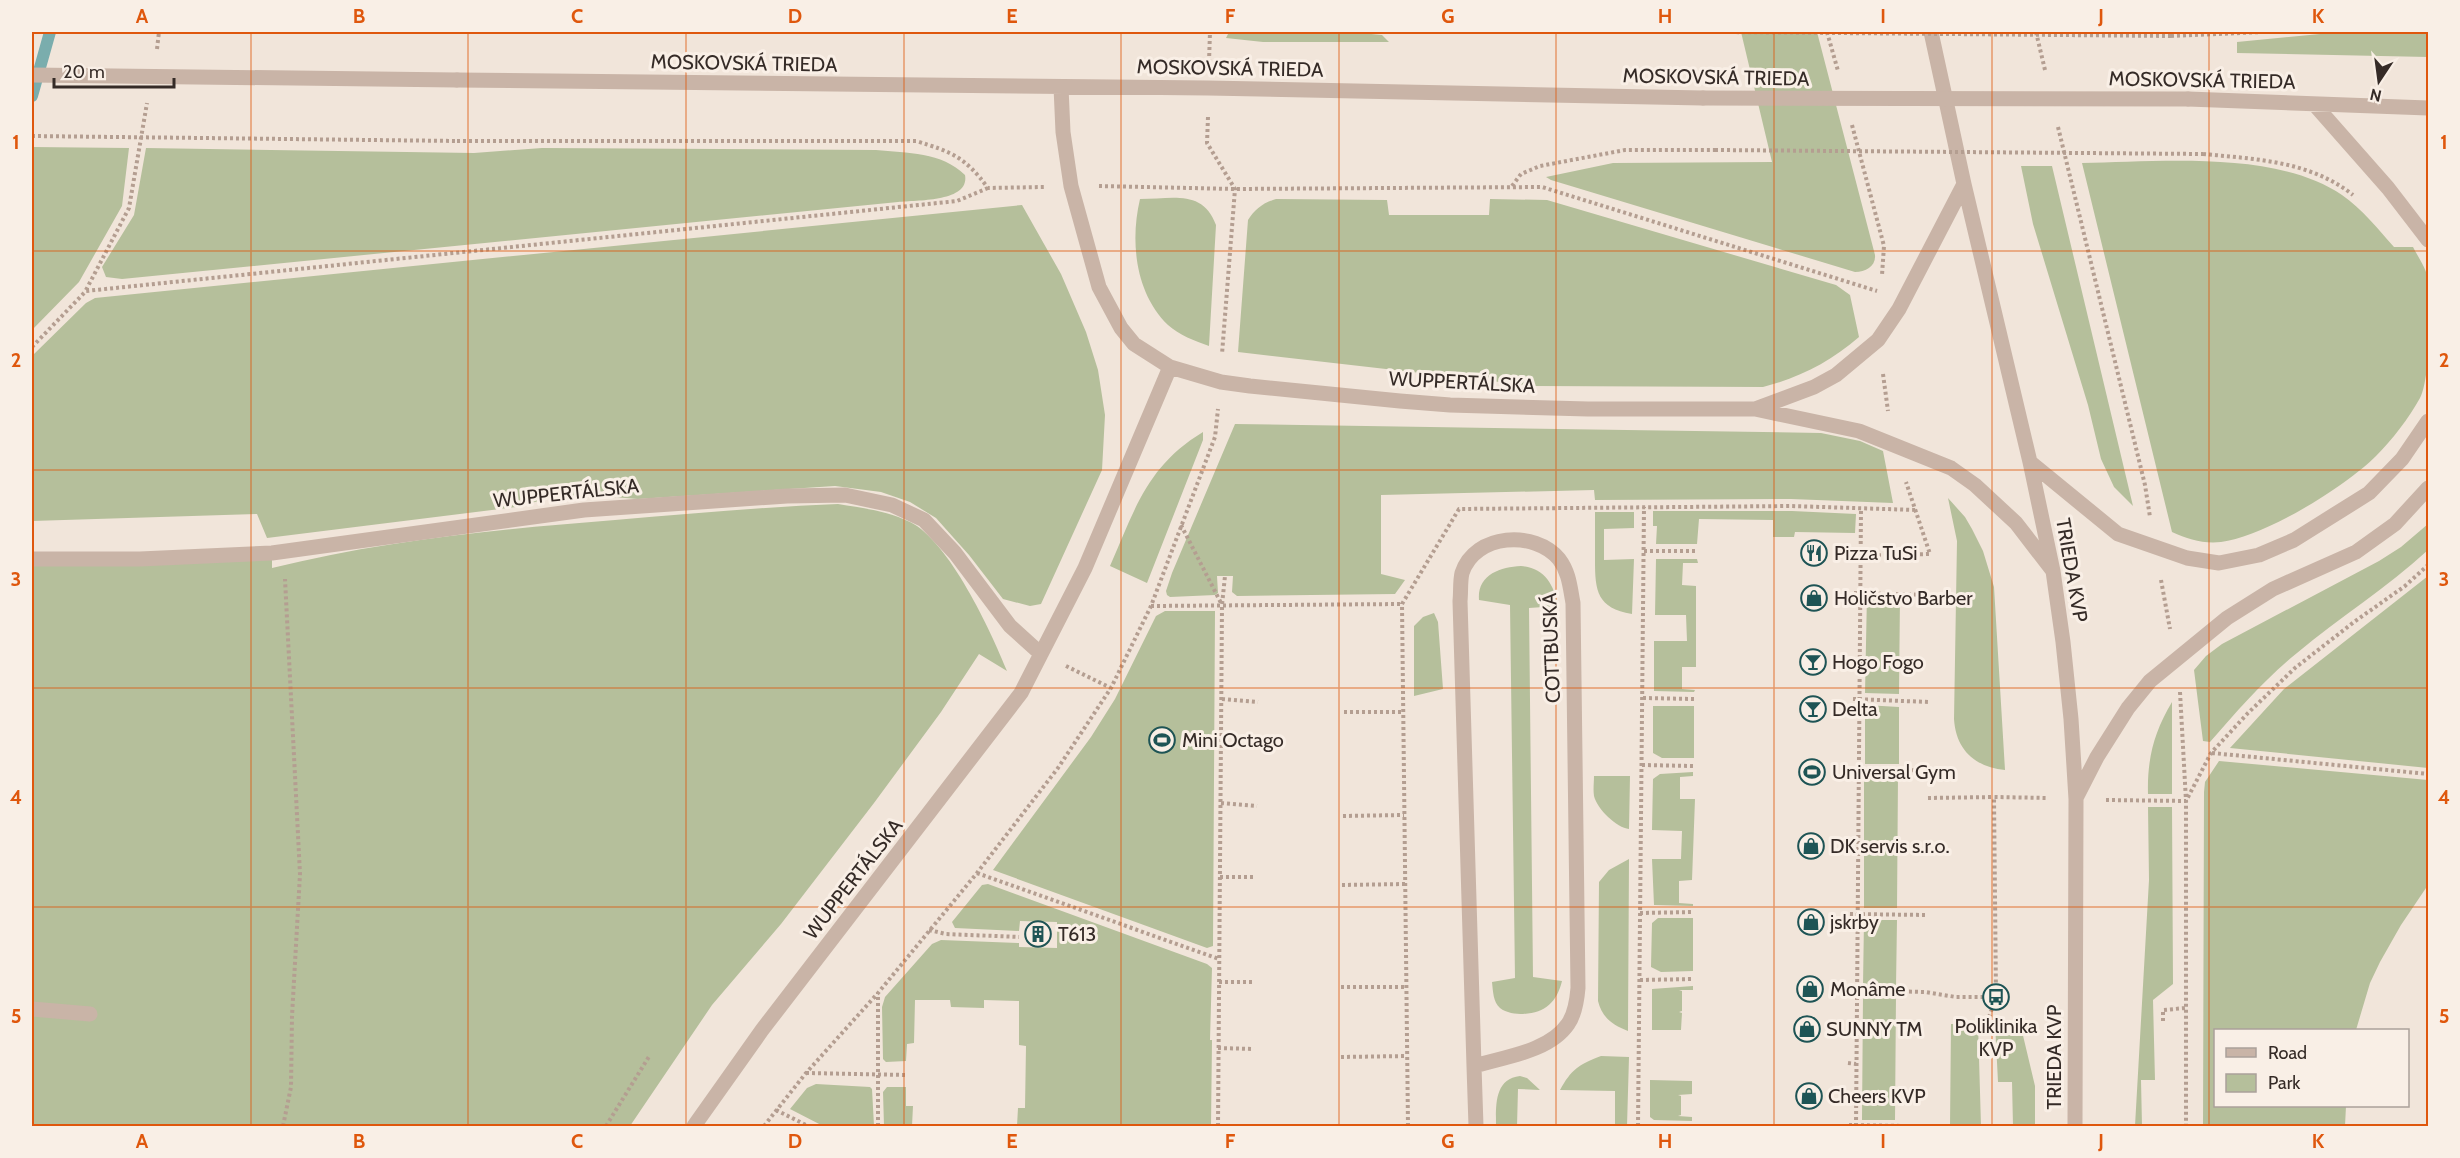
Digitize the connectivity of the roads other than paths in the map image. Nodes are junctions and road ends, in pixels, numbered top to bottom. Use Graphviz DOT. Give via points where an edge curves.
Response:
graph roads {
  1 [pos="1931,32"];
  2 [pos="32,75"];
  3 [pos="1060,87"];
  4 [pos="2314,104"];
  5 [pos="2428,108"];
  6 [pos="1964,184"];
  7 [pos="2428,240"];
  8 [pos="1170,367"];
  9 [pos="1755,409"];
  10 [pos="2428,421"];
  11 [pos="2030,462"];
  12 [pos="2428,488"];
  13 [pos="32,559"];
  14 [pos="2053,571"];
  15 [pos="1041,654"];
  16 [pos="2076,799"];
  17 [pos="32,1009"];
  18 [pos="90,1014"];
  19 [pos="1474,1066"];
  20 [pos="694,1126"];
  21 [pos="1476,1126"];
  22 [pos="2075,1126"];
  1 -- 6 [label="street, TRIEDA KVP"];
  2 -- 3 [label="street, MOSKOVSKÁ TRIEDA, bridge"];
  3 -- 4 [label="street, MOSKOVSKÁ TRIEDA, bridge" via="1703,98 2188,99"];
  3 -- 8 [label="street, WUPPERTÁLSKA" via="1071,186 1099,287 1134,344"];
  4 -- 5 [label="street, MOSKOVSKÁ TRIEDA"];
  4 -- 7 [label="street"];
  6 -- 9 [label="street" via="1899,309 1878,340 1836,375"];
  6 -- 11 [label="street, TRIEDA KVP"];
  8 -- 9 [label="street, WUPPERTÁLSKA" via="1221,382 1450,405"];
  8 -- 15 [label="street, WUPPERTÁLSKA" via="1085,568"];
  9 -- 14 [label="street" via="1859,431 1951,468 2016,523"];
  10 -- 11 [label="street" via="2402,459 2369,493 2294,540 2259,555 2219,562 2187,558 2118,534"];
  11 -- 14 [label="street, TRIEDA KVP"];
  12 -- 16 [label="street" via="2395,524 2356,552 2273,589 2226,618 2150,681 2097,757"];
  13 -- 15 [label="street, WUPPERTÁLSKA" via="140,559 282,552 584,510 845,495 892,505 924,520 955,553 1010,626"];
  14 -- 16 [label="street, TRIEDA KVP" via="2072,719"];
  15 -- 20 [label="street, WUPPERTÁLSKA" via="1001,721 762,1030"];
  16 -- 22 [label="street, TRIEDA KVP"];
  17 -- 18 [label="street"];
  19 -- 19 [label="street, COTTBUSKÁ" via="1534,1048 1559,1034 1574,1013 1578,988 1573,603 1569,575 1558,558 1539,544 1513,539 1488,545 1472,556 1462,573"];
  19 -- 21 [label="street, COTTBUSKÁ"];
}
